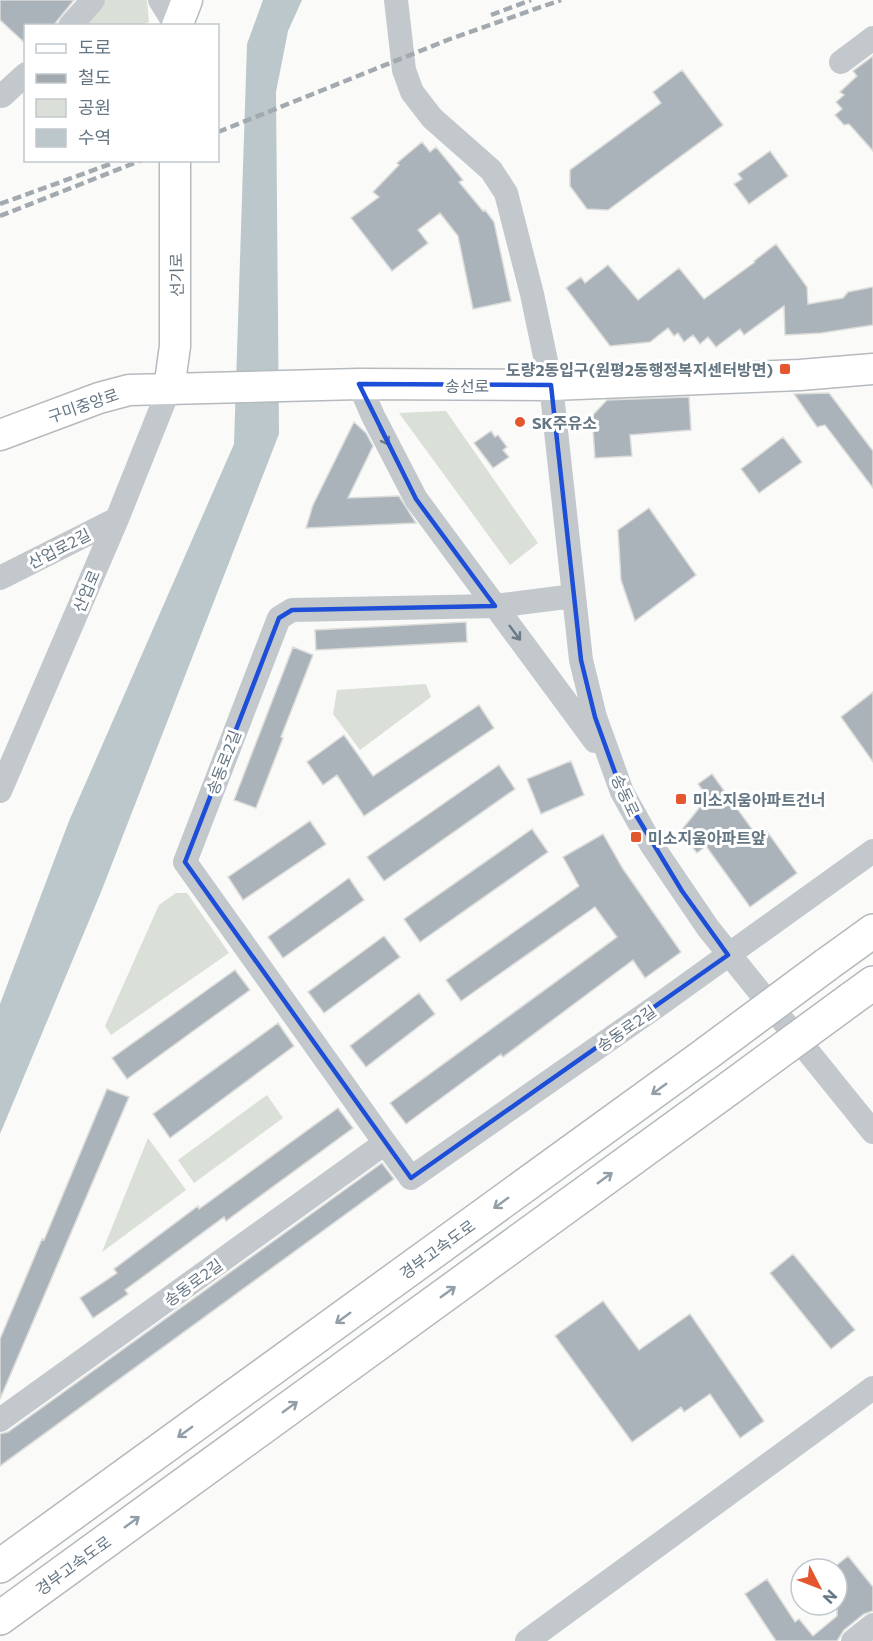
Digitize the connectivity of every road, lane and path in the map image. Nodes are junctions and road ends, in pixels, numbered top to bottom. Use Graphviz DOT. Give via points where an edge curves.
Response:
graph roads {
  1 [pos="93,0"];
  2 [pos="160,0"];
  3 [pos="187,0"];
  4 [pos="396,0"];
  5 [pos="72,24"];
  6 [pos="175,24"];
  7 [pos="177,24"];
  8 [pos="873,38"];
  9 [pos="841,62"];
  10 [pos="24,76"];
  11 [pos="24,87"];
  12 [pos="1,97"];
  13 [pos="175,162"];
  14 [pos="873,369"];
  15 [pos="359,384"];
  16 [pos="552,385"];
  17 [pos="169,389"];
  18 [pos="0,435"];
  19 [pos="117,519"];
  20 [pos="0,578"];
  21 [pos="574,596"];
  22 [pos="495,606"];
  23 [pos="611,763"];
  24 [pos="0,792"];
  25 [pos="873,851"];
  26 [pos="873,931"];
  27 [pos="728,955"];
  28 [pos="862,991"];
  29 [pos="873,1131"];
  30 [pos="385,1143"];
  31 [pos="873,1388"];
  32 [pos="0,1420"];
  33 [pos="0,1566"];
  34 [pos="0,1618"];
  35 [pos="873,1625"];
  36 [pos="527,1641"];
  37 [pos="853,1641"];
  1 -- 5 [label="street"];
  2 -- 6 [label="street"];
  3 -- 7 [label="main road"];
  4 -- 16 [label="street, 송동로" via="404,70 412,92 432,118 491,170 506,193"];
  8 -- 9 [label="street"];
  10 -- 12 [label="street"];
  11 -- 12 [label="street"];
  13 -- 17 [label="main road, 선기로" via="176,346"];
  14 -- 16 [label="main road, 송선로"];
  15 -- 16 [label="main road, 송선로"];
  15 -- 17 [label="main road, 송선로"];
  15 -- 22 [label="street, one-way" via="416,499"];
  16 -- 21 [label="street, 송동로"];
  17 -- 18 [label="main road, 구미중앙로" via="122,391"];
  17 -- 19 [label="street, 산업로"];
  19 -- 20 [label="street, 산업로2길"];
  19 -- 24 [label="street, 산업로"];
  21 -- 22 [label="street, 송동로2길"];
  21 -- 23 [label="street, 송동로" via="581,660"];
  22 -- 23 [label="street, one-way"];
  22 -- 30 [label="street, 송동로2길" via="292,610 279,618 185,862"];
  23 -- 27 [label="street, 송동로" via="651,844"];
  25 -- 27 [label="street"];
  26 -- 33 [label="highway, 경부고속도로, one-way, bridge"];
  27 -- 29 [label="street, 송동로"];
  27 -- 30 [label="street, 송동로2길" via="411,1178"];
  34 -- 28 [label="highway, 경부고속도로, one-way, bridge"];
  30 -- 32 [label="street, 송동로2길"];
  31 -- 36 [label="street"];
  35 -- 37 [label="street"];
}
